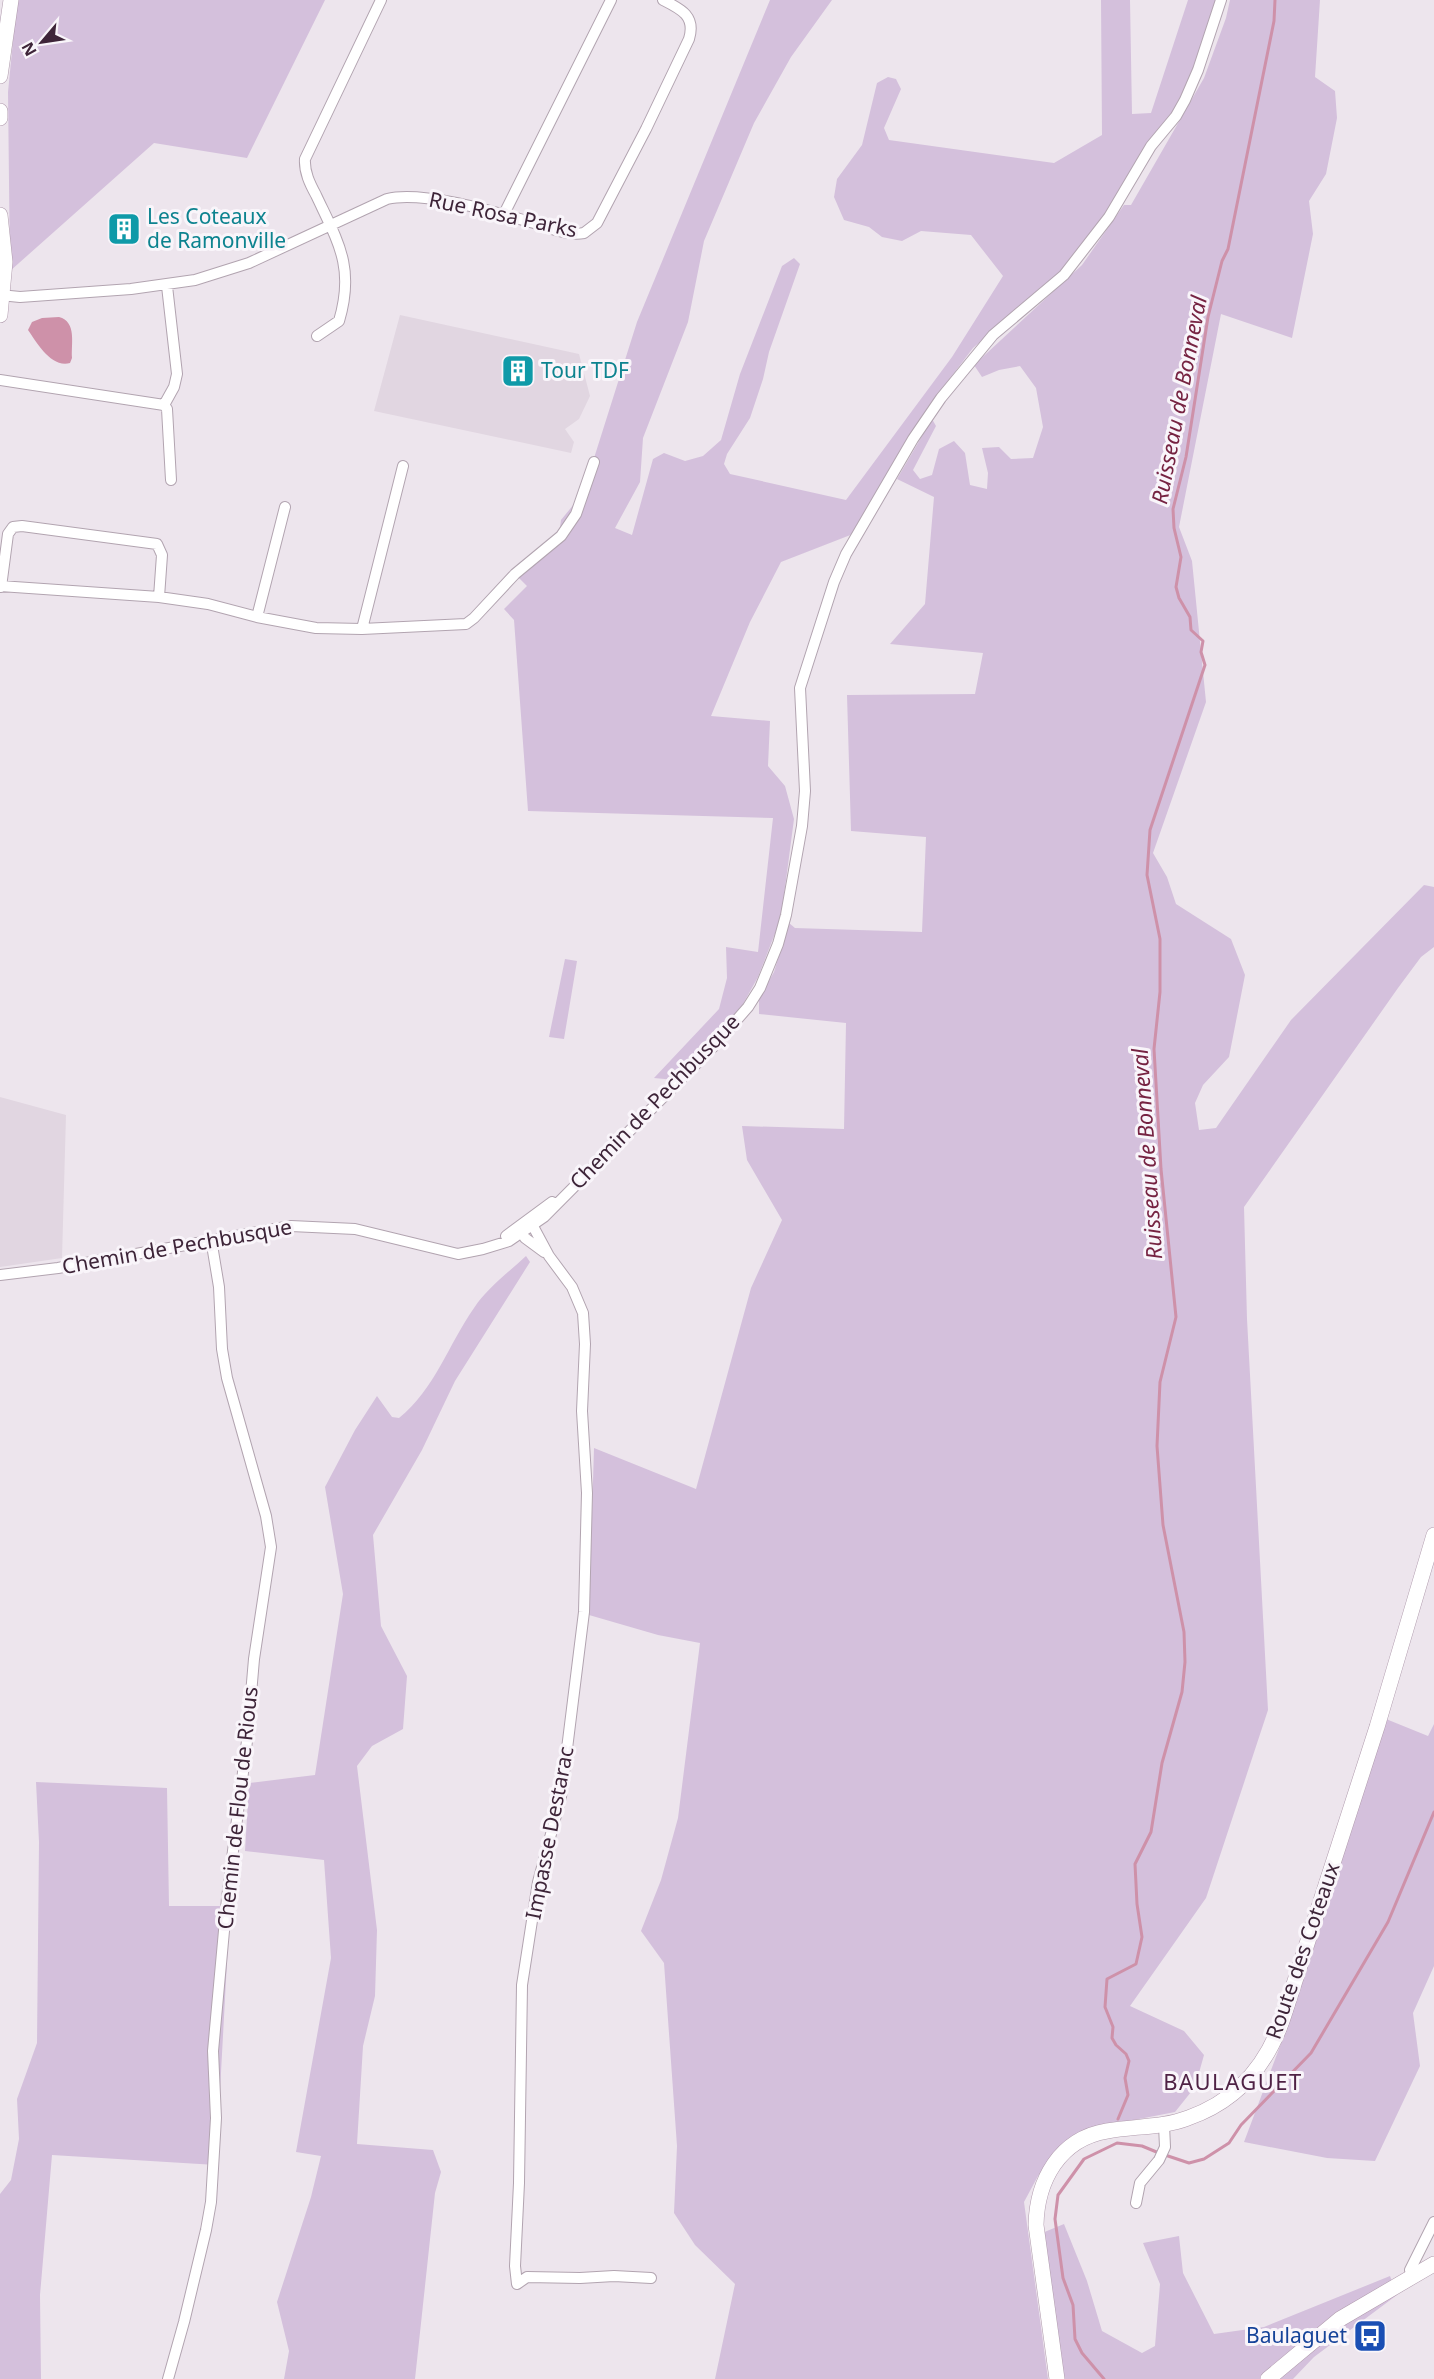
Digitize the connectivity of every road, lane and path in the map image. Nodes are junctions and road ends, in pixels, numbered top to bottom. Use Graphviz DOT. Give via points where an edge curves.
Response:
graph roads {
  1 [pos="4,0"];
  2 [pos="11,0"];
  3 [pos="381,0"];
  4 [pos="610,0"];
  5 [pos="663,0"];
  6 [pos="1221,0"];
  7 [pos="2,19"];
  8 [pos="0,76"];
  9 [pos="0,111"];
  10 [pos="0,118"];
  11 [pos="504,214"];
  12 [pos="0,215"];
  13 [pos="331,225"];
  14 [pos="167,286"];
  15 [pos="1,295"];
  16 [pos="0,315"];
  17 [pos="317,336"];
  18 [pos="0,380"];
  19 [pos="164,405"];
  20 [pos="594,462"];
  21 [pos="403,466"];
  22 [pos="171,480"];
  23 [pos="285,507"];
  24 [pos="1,586"];
  25 [pos="159,597"];
  26 [pos="257,617"];
  27 [pos="362,629"];
  28 [pos="528,1224"];
  29 [pos="522,1233"];
  30 [pos="211,1239"];
  31 [pos="494,1245"];
  32 [pos="549,1256"];
  33 [pos="0,1275"];
  34 [pos="1434,1535"];
  35 [pos="1164,2125"];
  36 [pos="1136,2203"];
  37 [pos="1434,2223"];
  38 [pos="1434,2264"];
  39 [pos="1413,2275"];
  40 [pos="651,2278"];
  41 [pos="168,2379"];
  42 [pos="1057,2379"];
  43 [pos="1268,2379"];
  1 -- 7 [label="street"];
  2 -- 7 [label="street"];
  3 -- 13 [label="street" via="306,155 309,180"];
  4 -- 11 [label="street"];
  5 -- 11 [label="street, Rue Rosa Parks" via="688,15 690,35 595,226 585,233 572,234"];
  6 -- 28 [label="street, Chemin de Pechbusque" via="1185,100 1151,146 1110,217 1064,275 993,335 948,389 913,439 846,555 800,688 805,779 802,826 786,915 760,988 713,1047 565,1194"];
  7 -- 8 [label="street"];
  9 -- 10 [label="street"];
  11 -- 13 [label="street, Rue Rosa Parks" via="412,195 387,199"];
  12 -- 15 [label="street" via="5,262"];
  13 -- 14 [label="street, Rue Rosa Parks" via="231,270"];
  13 -- 17 [label="street" via="343,256 345,296 339,321"];
  14 -- 15 [label="street, Rue Rosa Parks" via="20,297"];
  14 -- 19 [label="street" via="177,374"];
  15 -- 16 [label="street"];
  18 -- 19 [label="street"];
  19 -- 22 [label="street"];
  20 -- 27 [label="street" via="576,514 561,536 515,574 466,624"];
  21 -- 27 [label="street"];
  23 -- 26 [label="street"];
  24 -- 25 [label="street"];
  24 -- 25 [label="street" via="8,534 13,527 22,526 157,543 162,555"];
  25 -- 26 [label="street"];
  26 -- 27 [label="street" via="316,628"];
  28 -- 29 [label="street"];
  28 -- 31 [label="street, Chemin de Pechbusque"];
  28 -- 32 [label="street, Impasse Destarac"];
  29 -- 31 [label="street, Chemin de Pechbusque"];
  29 -- 32 [label="street, Impasse Destarac"];
  30 -- 31 [label="street, Chemin de Pechbusque" via="301,1226 355,1229 458,1254"];
  30 -- 33 [label="street, Chemin de Pechbusque"];
  30 -- 41 [label="street, Chemin de Flou de Rious" via="227,1378 271,1546 254,1659 213,2051 216,2118 211,2202"];
  32 -- 40 [label="street, Impasse Destarac" via="572,1287 583,1313 582,1411 587,1493 584,1612 561,1797 538,1882 522,1986 516,2275 517,2284 527,2277"];
  34 -- 35 [label="street, Route des Coteaux" via="1280,2029 1260,2067 1234,2094 1204,2112"];
  35 -- 36 [label="street" via="1165,2147 1140,2183"];
  35 -- 42 [label="street, Route des Coteaux" via="1105,2131 1087,2137 1066,2151 1042,2184 1036,2225"];
  37 -- 39 [label="street" via="1410,2270"];
  38 -- 39 [label="street"];
  39 -- 43 [label="street" via="1341,2319"];
}
